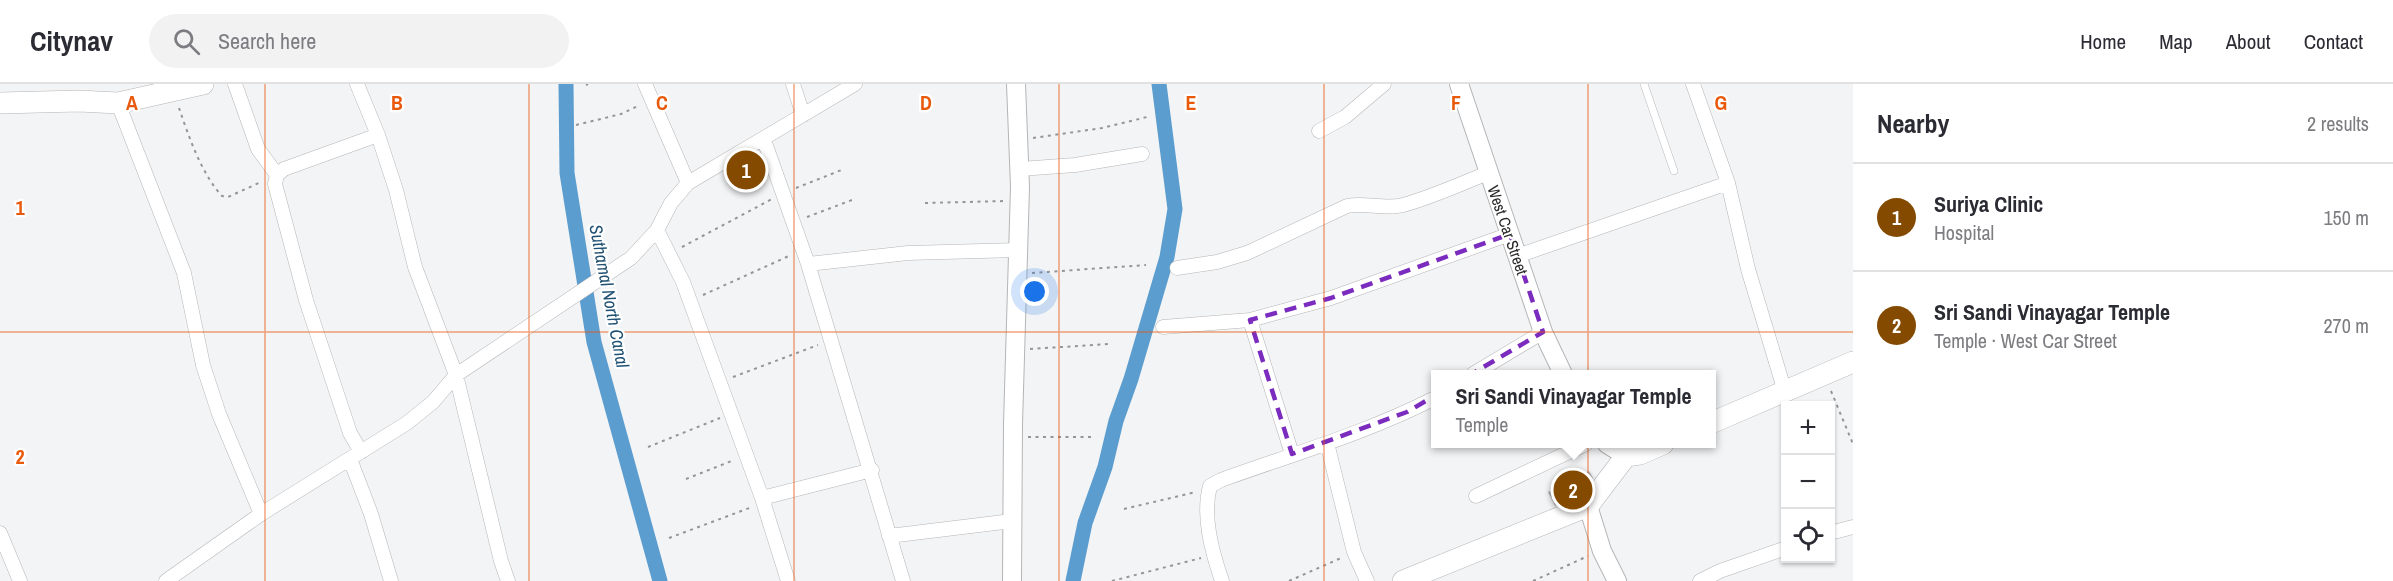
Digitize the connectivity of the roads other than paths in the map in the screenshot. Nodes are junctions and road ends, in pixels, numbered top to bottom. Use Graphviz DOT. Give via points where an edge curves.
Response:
graph roads {
  1 [pos="203,84"];
  2 [pos="235,84"];
  3 [pos="357,84"];
  4 [pos="645,84"];
  5 [pos="794,84"];
  6 [pos="855,84"];
  7 [pos="1016,84"];
  8 [pos="1384,84"];
  9 [pos="1459,84"];
  10 [pos="1644,84"];
  11 [pos="1693,84"];
  12 [pos="0,103"];
  13 [pos="118,103"];
  14 [pos="803,115"];
  15 [pos="1319,131"];
  16 [pos="378,135"];
  17 [pos="764,140"];
  18 [pos="1142,154"];
  19 [pos="1020,169"];
  20 [pos="1674,171"];
  21 [pos="1488,173"];
  22 [pos="278,175"];
  23 [pos="688,183"];
  24 [pos="1728,183"];
  25 [pos="657,230"];
  26 [pos="1510,234"];
  27 [pos="1018,250"];
  28 [pos="1517,256"];
  29 [pos="808,264"];
  30 [pos="1177,268"];
  31 [pos="1250,320"];
  32 [pos="1163,327"];
  33 [pos="1543,332"];
  34 [pos="1853,362"];
  35 [pos="1481,370"];
  36 [pos="1561,370"];
  37 [pos="456,375"];
  38 [pos="1785,392"];
  39 [pos="1431,400"];
  40 [pos="1716,421"];
  41 [pos="1327,443"];
  42 [pos="1578,448"];
  43 [pos="1613,448"];
  44 [pos="1654,448"];
  45 [pos="1292,454"];
  46 [pos="355,456"];
  47 [pos="1626,456"];
  48 [pos="872,470"];
  49 [pos="1476,496"];
  50 [pos="763,501"];
  51 [pos="1588,506"];
  52 [pos="261,514"];
  53 [pos="1012,520"];
  54 [pos="1853,527"];
  55 [pos="1835,532"];
  56 [pos="0,533"];
  57 [pos="889,536"];
  58 [pos="1781,549"];
  59 [pos="185,575"];
  60 [pos="20,581"];
  61 [pos="166,581"];
  62 [pos="391,581"];
  63 [pos="508,581"];
  64 [pos="788,581"];
  65 [pos="903,581"];
  66 [pos="1012,581"];
  67 [pos="1222,581"];
  68 [pos="1368,581"];
  69 [pos="1403,581"];
  70 [pos="1617,581"];
  71 [pos="1700,581"];
  1 -- 13 [label="main road"];
  2 -- 22 [label="street" via="258,148"];
  3 -- 16 [label="street"];
  4 -- 23 [label="street"];
  5 -- 14 [label="street"];
  6 -- 14 [label="street"];
  7 -- 19 [label="street"];
  8 -- 15 [label="street" via="1345,117"];
  9 -- 21 [label="street, West Car Street"];
  10 -- 20 [label="lane"];
  11 -- 24 [label="street"];
  12 -- 13 [label="main road"];
  13 -- 52 [label="street" via="184,273 202,364 219,414"];
  14 -- 17 [label="street"];
  16 -- 22 [label="street" via="292,165"];
  16 -- 37 [label="street" via="415,267"];
  17 -- 23 [label="street"];
  17 -- 29 [label="street"];
  18 -- 19 [label="street"];
  19 -- 27 [label="street"];
  21 -- 26 [label="street, West Car Street"];
  21 -- 30 [label="street" via="1403,205 1347,206 1247,253"];
  22 -- 46 [label="street" via="276,192"];
  23 -- 25 [label="street" via="671,203"];
  24 -- 28 [label="street"];
  24 -- 38 [label="street" via="1748,269"];
  25 -- 37 [label="street" via="631,258"];
  25 -- 50 [label="street" via="690,301"];
  26 -- 28 [label="street, West Car Street"];
  26 -- 31 [label="street" via="1331,298"];
  27 -- 29 [label="street" via="908,253"];
  27 -- 53 [label="street"];
  28 -- 33 [label="street, West Car Street"];
  29 -- 48 [label="street"];
  31 -- 32 [label="street"];
  31 -- 45 [label="street"];
  33 -- 35 [label="street"];
  33 -- 36 [label="street, West Car Street"];
  34 -- 38 [label="main road"];
  37 -- 46 [label="street" via="433,402 407,423"];
  37 -- 63 [label="street"];
  38 -- 40 [label="main road"];
  39 -- 41 [label="street"];
  41 -- 45 [label="street"];
  41 -- 68 [label="street" via="1354,552"];
  42 -- 49 [label="street"];
  43 -- 47 [label="street"];
  44 -- 47 [label="main road"];
  45 -- 67 [label="street" via="1210,486 1207,500 1213,554"];
  46 -- 52 [label="street"];
  46 -- 62 [label="street"];
  47 -- 51 [label="main road"];
  48 -- 50 [label="street"];
  48 -- 57 [label="street"];
  50 -- 64 [label="street"];
  51 -- 69 [label="main road"];
  51 -- 70 [label="street" via="1602,551"];
  52 -- 59 [label="street"];
  53 -- 57 [label="street"];
  53 -- 66 [label="street"];
  54 -- 55 [label="street"];
  56 -- 60 [label="street"];
  57 -- 65 [label="street"];
  58 -- 71 [label="street"];
  59 -- 61 [label="street"];
}
